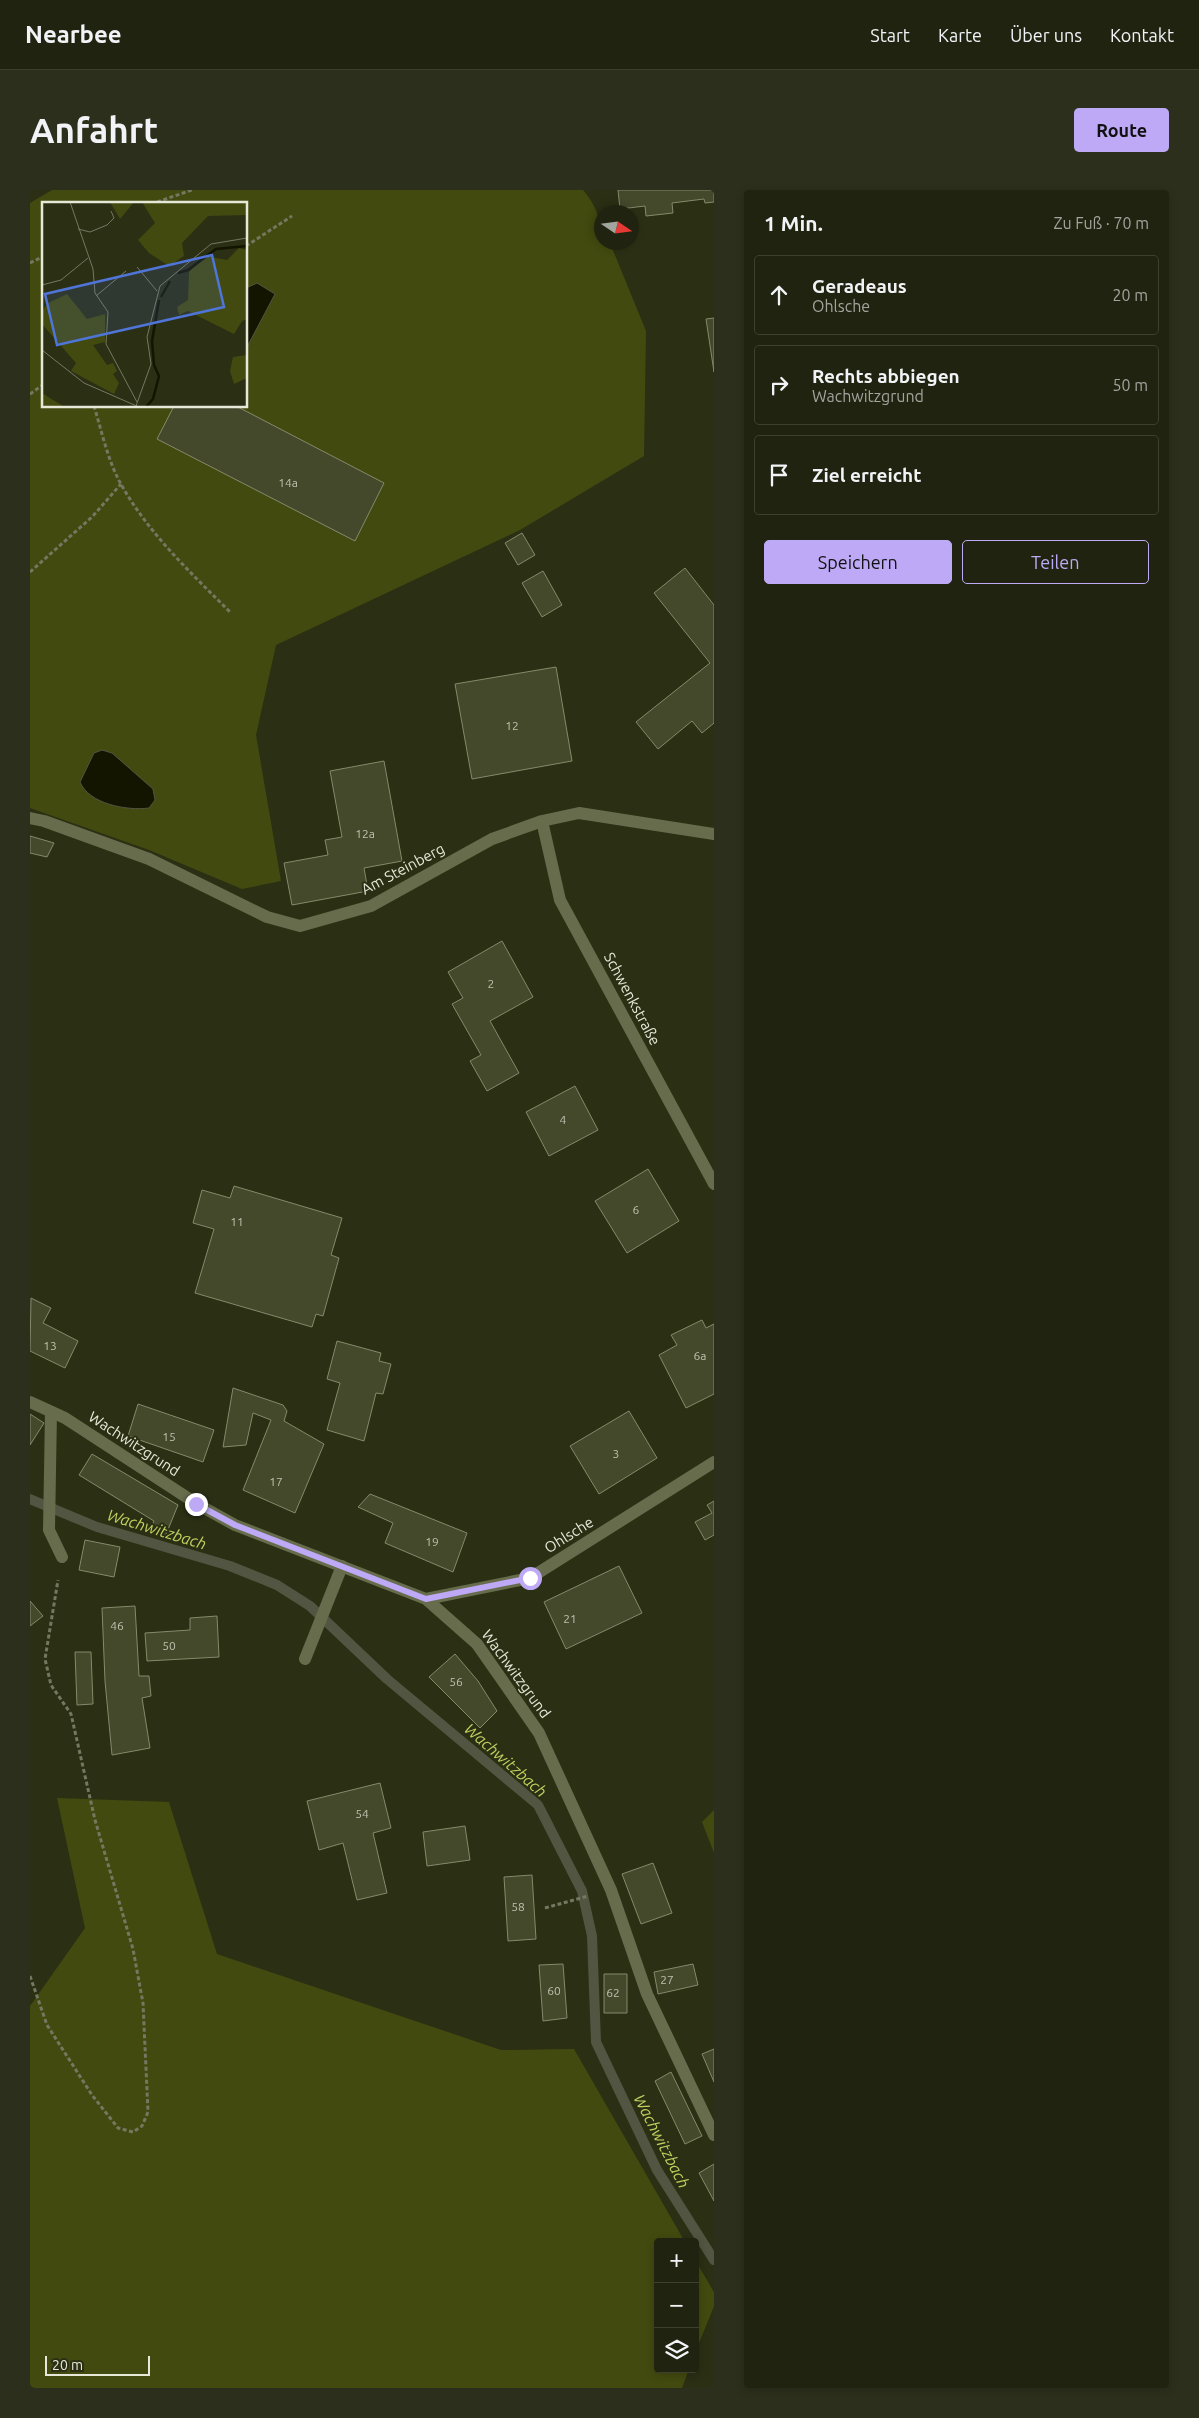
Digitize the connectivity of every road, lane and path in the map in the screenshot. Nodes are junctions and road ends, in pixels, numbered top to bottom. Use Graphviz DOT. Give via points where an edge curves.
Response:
graph roads {
  1 [pos="192,190"];
  2 [pos="157,202"];
  3 [pos="292,216"];
  4 [pos="248,245"];
  5 [pos="42,257"];
  6 [pos="30,263"];
  7 [pos="42,385"];
  8 [pos="30,394"];
  9 [pos="95,408"];
  10 [pos="121,484"];
  11 [pos="30,572"];
  12 [pos="231,613"];
  13 [pos="30,818"];
  14 [pos="542,821"];
  15 [pos="714,834"];
  16 [pos="714,1184"];
  17 [pos="30,1402"];
  18 [pos="51,1412"];
  19 [pos="714,1462"];
  20 [pos="62,1556"];
  21 [pos="342,1566"];
  22 [pos="426,1599"];
  23 [pos="305,1659"];
  24 [pos="592,1895"];
  25 [pos="545,1908"];
  26 [pos="30,1976"];
  27 [pos="714,2135"];
  1 -- 2 [label="path"];
  3 -- 4 [label="path"];
  5 -- 6 [label="path"];
  7 -- 8 [label="path"];
  9 -- 10 [label="path"];
  10 -- 11 [label="path" via="92,517"];
  10 -- 12 [label="path" via="176,558"];
  13 -- 14 [label="street, Am Steinberg" via="149,859 266,917 300,926 371,906 492,839"];
  14 -- 15 [label="street, Am Steinberg" via="579,813"];
  14 -- 16 [label="street, Schwenkstraße" via="560,900"];
  17 -- 18 [label="street, Wachwitzgrund"];
  18 -- 20 [label="street" via="49,1530"];
  18 -- 21 [label="street, Wachwitzgrund" via="196,1504 235,1525"];
  19 -- 22 [label="street, Ohlsche" via="530,1578"];
  20 -- 26 [label="path" via="45,1659 51,1685 71,1714 96,1820 133,1949 143,2003 148,2112 142,2126 133,2132 118,2128 92,2095 47,2025"];
  21 -- 22 [label="street, Wachwitzgrund"];
  21 -- 23 [label="street"];
  22 -- 27 [label="street, Wachwitzgrund" via="477,1644 539,1733 611,1890 647,1994"];
  24 -- 25 [label="path"];
}
